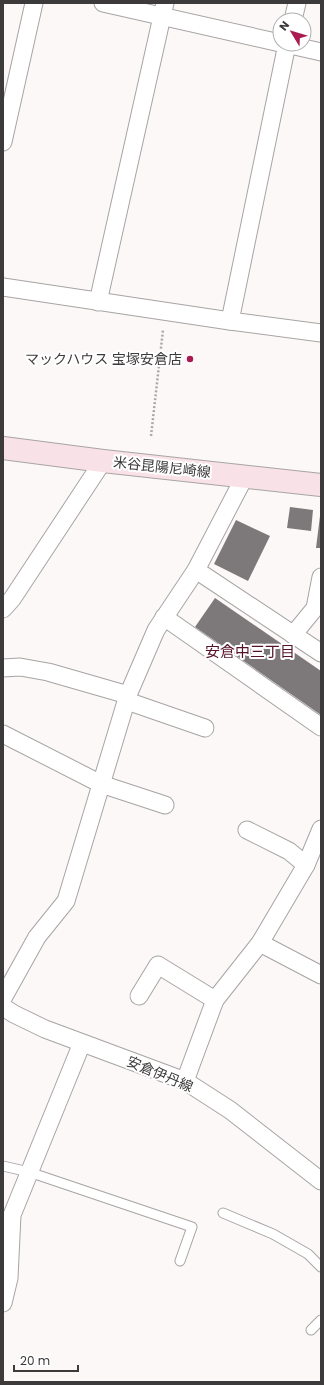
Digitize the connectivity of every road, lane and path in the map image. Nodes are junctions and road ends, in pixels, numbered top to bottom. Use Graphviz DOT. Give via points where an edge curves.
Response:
graph roads {
  1 [pos="34,3"];
  2 [pos="103,3"];
  3 [pos="163,10"];
  4 [pos="272,41"];
  5 [pos="285,52"];
  6 [pos="3,142"];
  7 [pos="3,288"];
  8 [pos="98,302"];
  9 [pos="165,312"];
  10 [pos="230,321"];
  11 [pos="321,333"];
  12 [pos="151,436"];
  13 [pos="3,448"];
  14 [pos="103,461"];
  15 [pos="245,476"];
  16 [pos="321,485"];
  17 [pos="196,570"];
  18 [pos="321,577"];
  19 [pos="3,609"];
  20 [pos="164,617"];
  21 [pos="294,635"];
  22 [pos="321,653"];
  23 [pos="3,668"];
  24 [pos="127,698"];
  25 [pos="321,727"];
  26 [pos="205,728"];
  27 [pos="3,734"];
  28 [pos="101,784"];
  29 [pos="165,805"];
  30 [pos="321,829"];
  31 [pos="247,830"];
  32 [pos="306,865"];
  33 [pos="260,943"];
  34 [pos="321,975"];
  35 [pos="139,996"];
  36 [pos="3,998"];
  37 [pos="215,1000"];
  38 [pos="3,1007"];
  39 [pos="82,1043"];
  40 [pos="185,1082"];
  41 [pos="3,1166"];
  42 [pos="29,1172"];
  43 [pos="321,1181"];
  44 [pos="223,1213"];
  45 [pos="180,1261"];
  46 [pos="321,1267"];
  47 [pos="3,1303"];
  48 [pos="321,1320"];
  49 [pos="311,1330"];
  1 -- 6 [label="street"];
  2 -- 3 [label="street"];
  3 -- 4 [label="street"];
  3 -- 8 [label="street"];
  5 -- 10 [label="street"];
  7 -- 8 [label="street"];
  8 -- 9 [label="street"];
  9 -- 10 [label="street"];
  9 -- 12 [label="path"];
  10 -- 11 [label="street"];
  13 -- 14 [label="main road, 米谷昆陽尼崎線"];
  14 -- 15 [label="main road, 米谷昆陽尼崎線"];
  14 -- 19 [label="street"];
  15 -- 16 [label="main road, 米谷昆陽尼崎線"];
  15 -- 17 [label="street"];
  17 -- 20 [label="street"];
  17 -- 21 [label="street"];
  18 -- 21 [label="street" via="315,608"];
  20 -- 24 [label="street"];
  20 -- 25 [label="street"];
  21 -- 22 [label="street"];
  23 -- 24 [label="street" via="20,667 48,672"];
  24 -- 26 [label="street"];
  24 -- 28 [label="street"];
  27 -- 28 [label="street"];
  28 -- 29 [label="street"];
  28 -- 36 [label="street" via="66,901 37,937"];
  30 -- 32 [label="street"];
  31 -- 32 [label="street" via="289,851"];
  32 -- 33 [label="street"];
  33 -- 34 [label="street"];
  33 -- 37 [label="street"];
  35 -- 37 [label="street" via="158,965"];
  37 -- 40 [label="street"];
  38 -- 39 [label="street, 安倉伊丹線" via="45,1029"];
  39 -- 40 [label="street, 安倉伊丹線"];
  39 -- 42 [label="street"];
  40 -- 43 [label="street, 安倉伊丹線" via="230,1110"];
  41 -- 42 [label="lane"];
  42 -- 45 [label="lane" via="192,1227"];
  42 -- 47 [label="street" via="12,1215 9,1278"];
  44 -- 46 [label="lane" via="273,1234 308,1254"];
  48 -- 49 [label="lane"];
}
